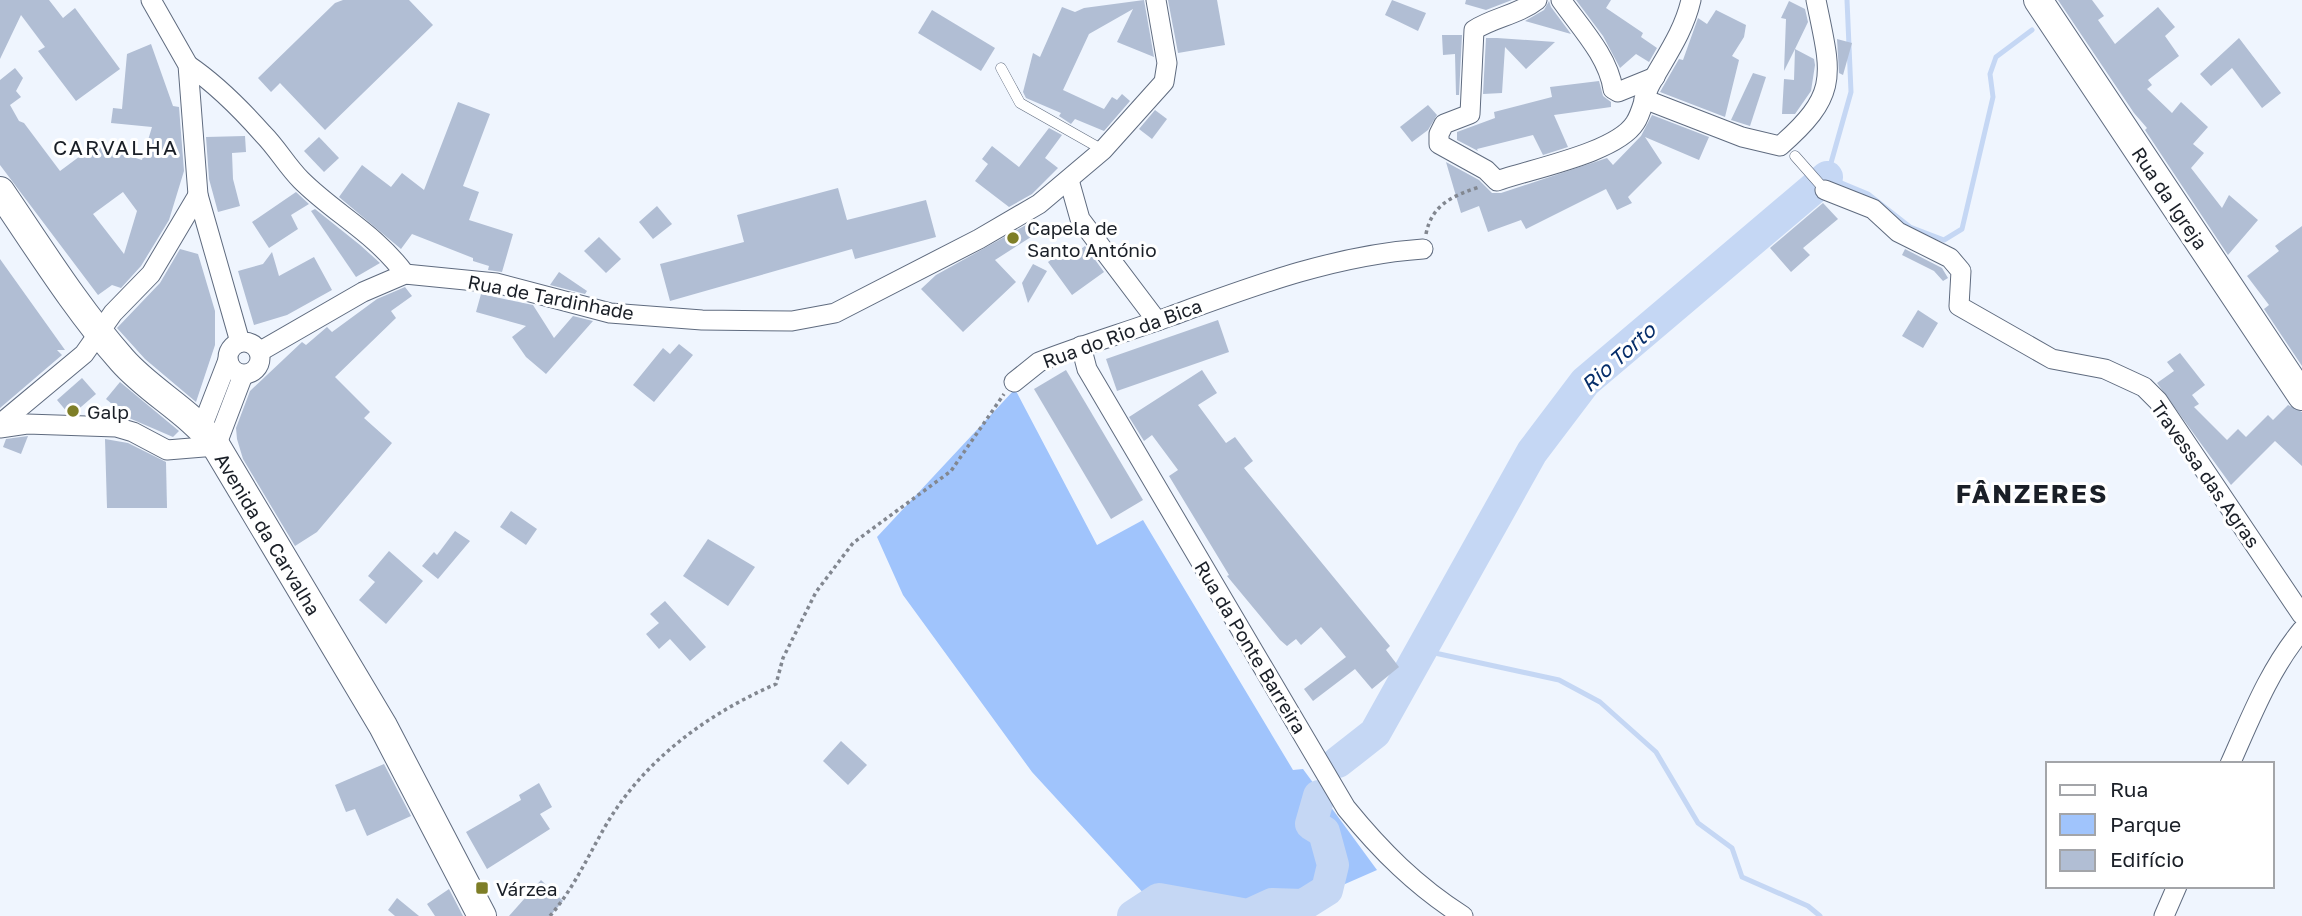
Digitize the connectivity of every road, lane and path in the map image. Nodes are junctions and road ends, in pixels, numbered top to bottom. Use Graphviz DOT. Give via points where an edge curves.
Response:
graph roads {
  1 [pos="151,0"];
  2 [pos="1156,0"];
  3 [pos="1537,0"];
  4 [pos="1561,0"];
  5 [pos="1691,0"];
  6 [pos="1816,0"];
  7 [pos="2038,0"];
  8 [pos="188,65"];
  9 [pos="1001,68"];
  10 [pos="1654,77"];
  11 [pos="1644,99"];
  12 [pos="1103,150"];
  13 [pos="1795,156"];
  14 [pos="1069,180"];
  15 [pos="1496,181"];
  16 [pos="1820,184"];
  17 [pos="0,191"];
  18 [pos="198,195"];
  19 [pos="1423,249"];
  20 [pos="405,274"];
  21 [pos="1157,321"];
  22 [pos="98,331"];
  23 [pos="240,342"];
  24 [pos="1081,346"];
  25 [pos="259,352"];
  26 [pos="228,360"];
  27 [pos="243,374"];
  28 [pos="1014,382"];
  29 [pos="2302,396"];
  30 [pos="0,426"];
  31 [pos="209,437"];
  32 [pos="2302,615"];
  33 [pos="2302,630"];
  34 [pos="2231,762"];
  35 [pos="2176,888"];
  36 [pos="482,916"];
  37 [pos="551,916"];
  38 [pos="1462,916"];
  39 [pos="2164,916"];
  1 -- 8 [label="street"];
  2 -- 12 [label="street, Rua de Tardinhade" via="1167,63 1164,82"];
  3 -- 15 [label="street" via="1474,30 1470,114 1444,124 1439,134 1440,144 1486,170"];
  4 -- 10 [label="street" via="1590,37 1613,89 1618,92"];
  5 -- 10 [label="street" via="1681,32"];
  6 -- 11 [label="street" via="1829,76 1805,124 1780,146 1742,137"];
  7 -- 29 [label="street, Rua da Igreja"];
  8 -- 18 [label="street"];
  8 -- 20 [label="street" via="213,82 302,180 362,227"];
  9 -- 12 [label="lane" via="1020,103"];
  10 -- 11 [label="street"];
  11 -- 15 [label="street" via="1635,123 1622,136 1585,154"];
  12 -- 14 [label="street, Rua de Tardinhade"];
  13 -- 16 [label="lane"];
  14 -- 20 [label="street, Rua de Tardinhade" via="1039,204 979,239 835,313 792,321 610,313 496,283"];
  14 -- 21 [label="street" via="1080,219"];
  15 -- 19 [label="path" via="1442,202 1429,219"];
  16 -- 32 [label="street, Travessa das Agras" via="1873,209 1898,232 1951,258 1961,271 1959,306 2052,359 2105,369 2144,387 2158,401"];
  17 -- 22 [label="street, Avenida da Carvalha"];
  18 -- 22 [label="street" via="151,274"];
  18 -- 23 [label="street"];
  19 -- 21 [label="street, Rua do Rio da Bica" via="1373,253 1325,264"];
  20 -- 25 [label="street, Rua de Tardinhade" via="363,292"];
  21 -- 24 [label="street, Rua do Rio da Bica"];
  22 -- 30 [label="street" via="84,354"];
  22 -- 31 [label="street, Avenida da Carvalha" via="124,363"];
  23 -- 25 [label="street"];
  23 -- 26 [label="street" via="230,349"];
  24 -- 28 [label="street, Rua do Rio da Bica" via="1039,362"];
  24 -- 38 [label="street, Rua da Ponte Barreira" via="1087,369 1346,808 1384,855 1428,894"];
  25 -- 27 [label="street" via="257,368"];
  26 -- 27 [label="street" via="232,370"];
  26 -- 31 [label="street"];
  27 -- 31 [label="street"];
  28 -- 37 [label="path" via="951,471 853,543 816,592 775,684 743,698 656,758 607,823 571,890"];
  30 -- 31 [label="street" via="116,427 167,450"];
  31 -- 36 [label="street, Avenida da Carvalha" via="383,726"];
  33 -- 34 [label="street" via="2260,696"];
  35 -- 39 [label="street"];
}
